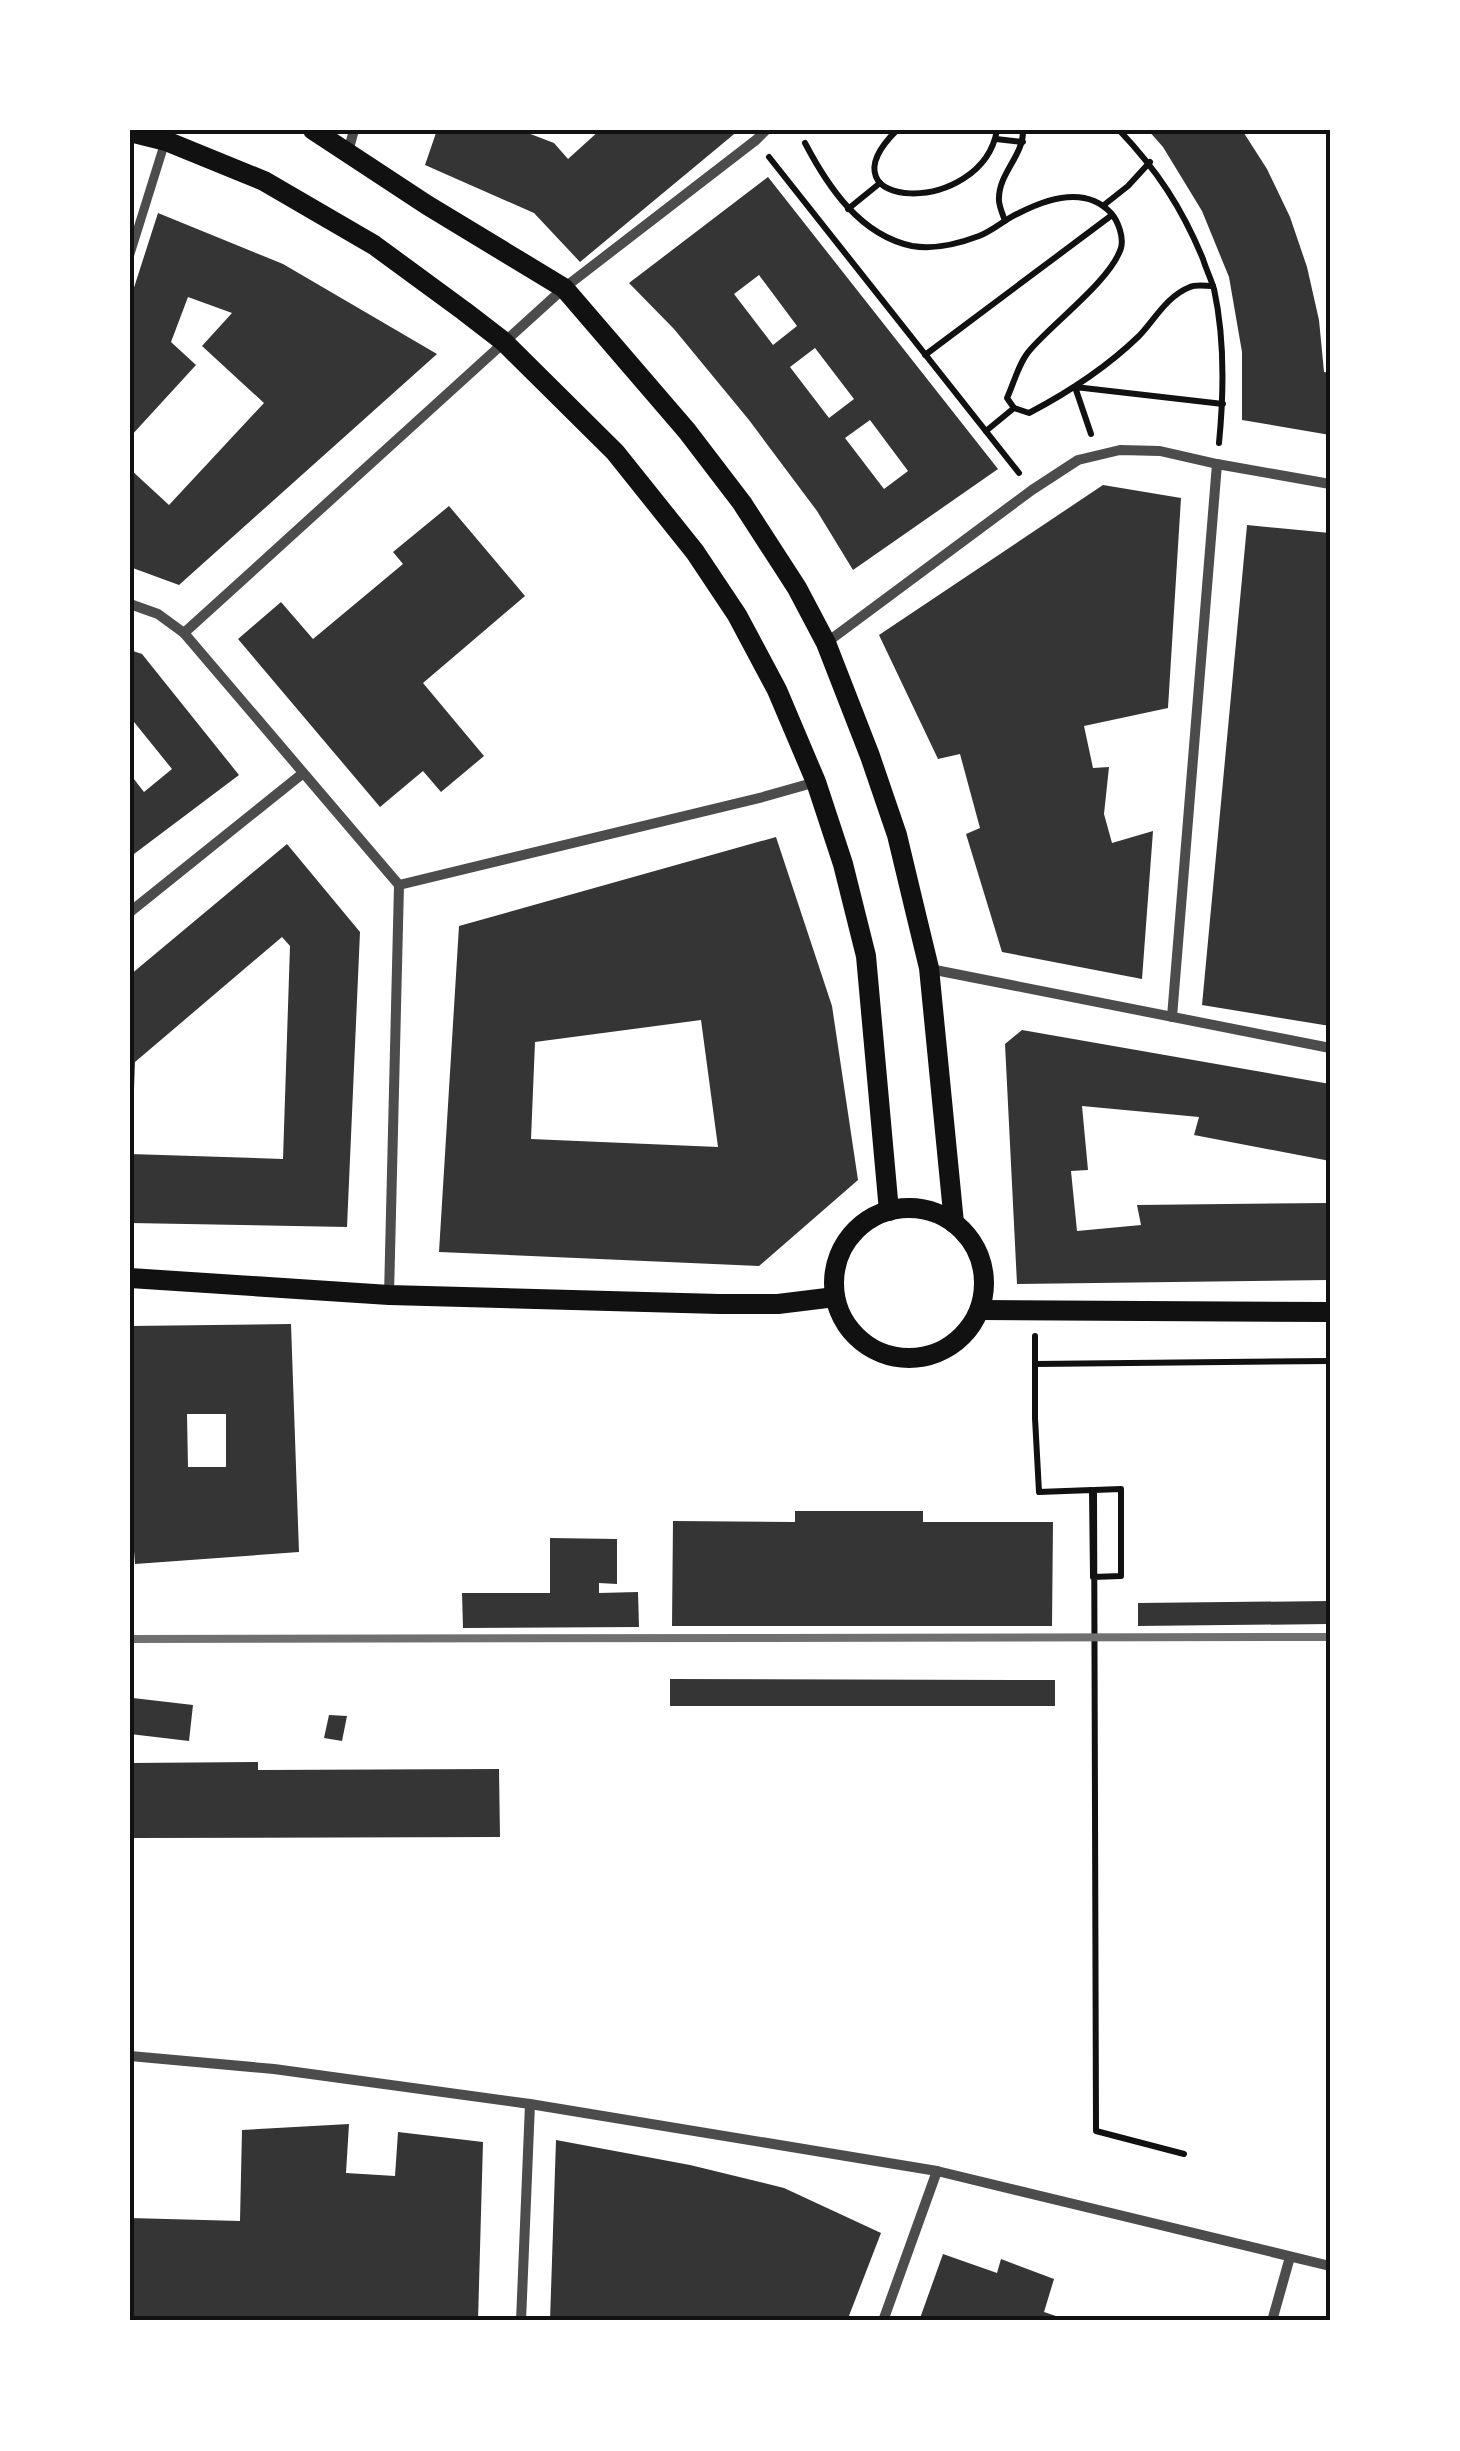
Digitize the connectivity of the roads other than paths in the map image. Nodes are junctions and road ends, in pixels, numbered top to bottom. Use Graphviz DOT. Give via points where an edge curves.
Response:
graph roads {
  1 [pos="314,130"];
  2 [pos="354,130"];
  3 [pos="766,130"];
  4 [pos="130,132"];
  5 [pos="166,140"];
  6 [pos="348,152"];
  7 [pos="130,254"];
  8 [pos="564,288"];
  9 [pos="503,342"];
  10 [pos="1217,464"];
  11 [pos="1330,484"];
  12 [pos="130,604"];
  13 [pos="184,633"];
  14 [pos="826,642"];
  15 [pos="302,774"];
  16 [pos="816,782"];
  17 [pos="399,886"];
  18 [pos="130,912"];
  19 [pos="929,968"];
  20 [pos="1172,1017"];
  21 [pos="1330,1048"];
  22 [pos="889,1210"];
  23 [pos="954,1222"];
  24 [pos="130,1278"];
  25 [pos="390,1295"];
  26 [pos="835,1297"];
  27 [pos="980,1310"];
  28 [pos="1330,1312"];
  29 [pos="130,2056"];
  30 [pos="530,2104"];
  31 [pos="938,2171"];
  32 [pos="1290,2257"];
  33 [pos="1330,2266"];
  34 [pos="521,2321"];
  35 [pos="883,2321"];
  36 [pos="1272,2321"];
  1 -- 6 [label="main road"];
  2 -- 6 [label="street"];
  3 -- 8 [label="street"];
  4 -- 5 [label="main road"];
  5 -- 7 [label="street"];
  5 -- 9 [label="main road" via="264,181 374,246"];
  6 -- 8 [label="main road"];
  8 -- 9 [label="street"];
  8 -- 14 [label="main road" via="742,504"];
  9 -- 13 [label="street"];
  9 -- 16 [label="main road" via="615,452 696,552 777,690"];
  10 -- 11 [label="street"];
  10 -- 14 [label="street" via="1160,451 1120,450 1078,460"];
  10 -- 20 [label="street"];
  12 -- 13 [label="street"];
  13 -- 15 [label="street"];
  14 -- 19 [label="main road" via="897,836"];
  15 -- 17 [label="street"];
  15 -- 18 [label="street"];
  16 -- 17 [label="street"];
  16 -- 22 [label="main road" via="866,956"];
  17 -- 25 [label="street"];
  19 -- 20 [label="street"];
  19 -- 23 [label="main road"];
  20 -- 21 [label="street"];
  22 -- 23 [label="main road" via="934,1212"];
  22 -- 26 [label="main road" via="852,1234 840,1253"];
  23 -- 27 [label="main road" via="982,1262"];
  24 -- 25 [label="main road"];
  25 -- 26 [label="main road" via="719,1304"];
  26 -- 27 [label="main road" via="858,1338 901,1358 948,1348"];
  27 -- 28 [label="main road"];
  29 -- 30 [label="street" via="274,2068"];
  30 -- 31 [label="street"];
  30 -- 34 [label="street"];
  31 -- 32 [label="street"];
  31 -- 35 [label="street"];
  32 -- 33 [label="street"];
  32 -- 36 [label="street"];
}
